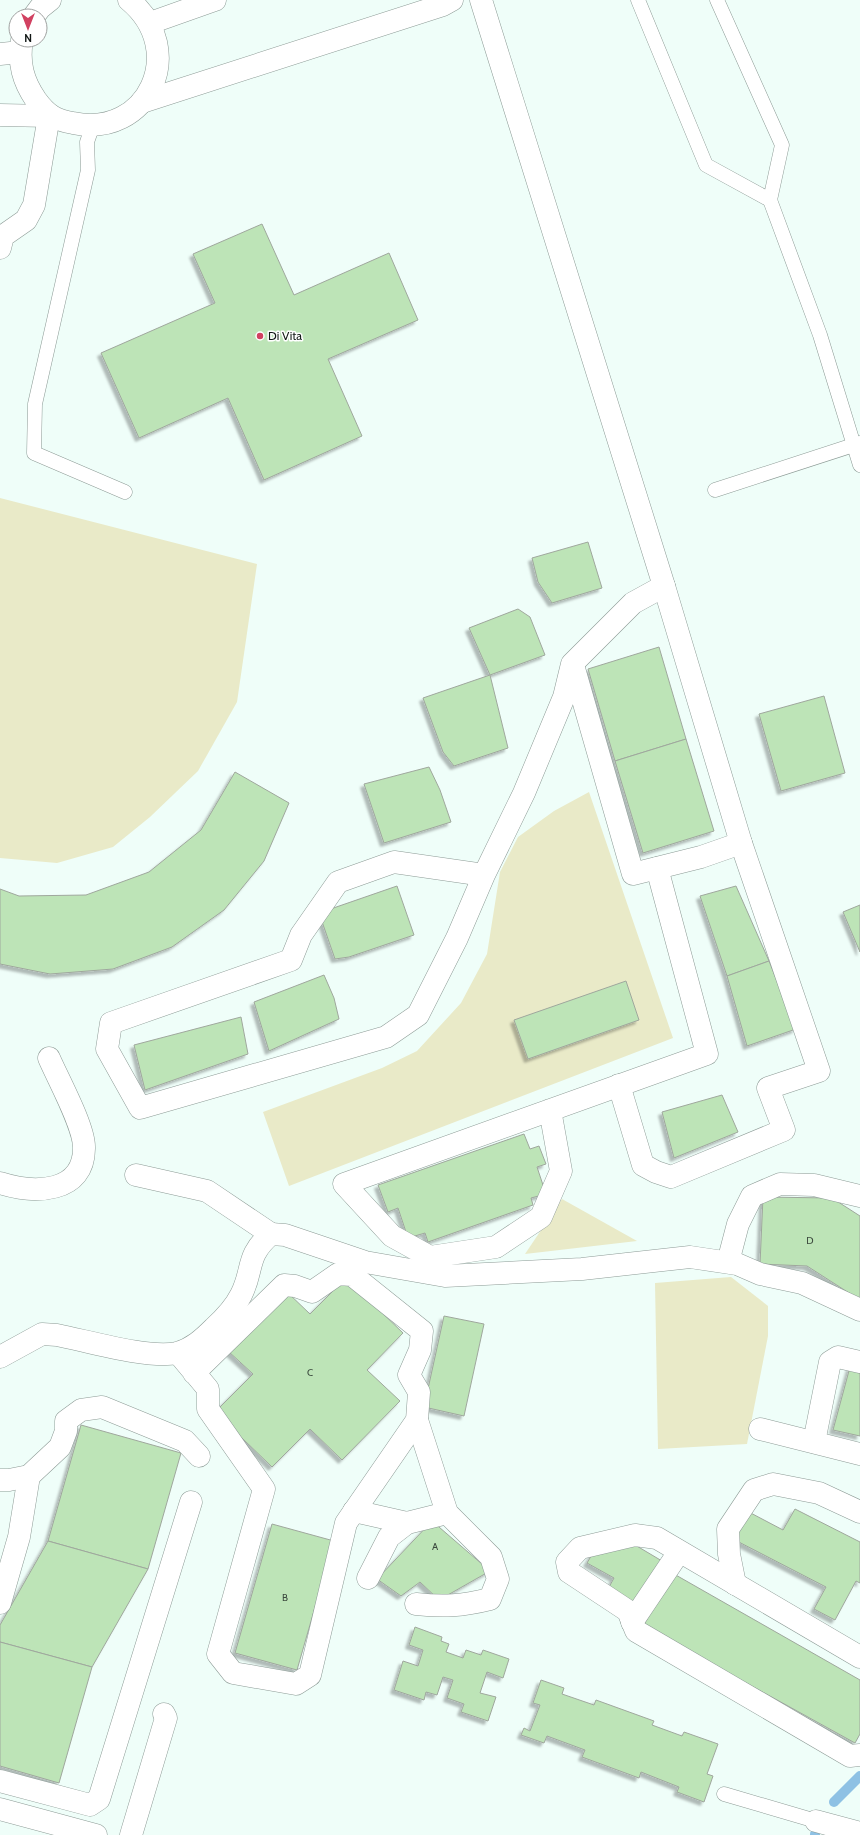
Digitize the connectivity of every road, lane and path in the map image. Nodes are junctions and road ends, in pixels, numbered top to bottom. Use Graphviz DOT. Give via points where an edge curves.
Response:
graph roads {
  1 [pos="50,0"];
  2 [pos="129,0"];
  3 [pos="215,0"];
  4 [pos="452,0"];
  5 [pos="482,0"];
  6 [pos="638,0"];
  7 [pos="717,0"];
  8 [pos="40,8"];
  9 [pos="150,23"];
  10 [pos="14,49"];
  11 [pos="142,102"];
  12 [pos="0,115"];
  13 [pos="49,116"];
  14 [pos="93,125"];
  15 [pos="770,200"];
  16 [pos="1,240"];
  17 [pos="856,444"];
  18 [pos="860,464"];
  19 [pos="715,490"];
  20 [pos="125,492"];
  21 [pos="664,586"];
  22 [pos="572,664"];
  23 [pos="741,843"];
  24 [pos="657,868"];
  25 [pos="484,874"];
  26 [pos="49,1058"];
  27 [pos="619,1085"];
  28 [pos="550,1110"];
  29 [pos="136,1175"];
  30 [pos="0,1183"];
  31 [pos="860,1196"];
  32 [pos="271,1234"];
  33 [pos="728,1262"];
  34 [pos="860,1310"];
  35 [pos="239,1317"];
  36 [pos="178,1353"];
  37 [pos="0,1357"];
  38 [pos="860,1362"];
  39 [pos="194,1372"];
  40 [pos="417,1420"];
  41 [pos="760,1429"];
  42 [pos="814,1442"];
  43 [pos="860,1454"];
  44 [pos="199,1456"];
  45 [pos="29,1476"];
  46 [pos="0,1480"];
  47 [pos="191,1502"];
  48 [pos="354,1511"];
  49 [pos="860,1512"];
  50 [pos="448,1513"];
  51 [pos="407,1523"];
  52 [pos="679,1552"];
  53 [pos="368,1578"];
  54 [pos="735,1584"];
  55 [pos="0,1604"];
  56 [pos="416,1604"];
  57 [pos="632,1622"];
  58 [pos="860,1657"];
  59 [pos="164,1714"];
  60 [pos="860,1755"];
  61 [pos="0,1781"];
  62 [pos="724,1794"];
  63 [pos="0,1809"];
  64 [pos="816,1821"];
  65 [pos="860,1833"];
  66 [pos="96,1835"];
  67 [pos="131,1835"];
  1 -- 8 [label="street"];
  2 -- 9 [label="street" via="140,9"];
  3 -- 9 [label="street"];
  4 -- 11 [label="street"];
  5 -- 21 [label="street"];
  6 -- 15 [label="lane" via="706,165"];
  7 -- 15 [label="lane" via="782,145"];
  9 -- 11 [label="street" via="158,43 158,64 153,85"];
  10 -- 13 [label="street" via="28,88"];
  11 -- 14 [label="street" via="111,122"];
  12 -- 13 [label="street"];
  13 -- 14 [label="street" via="67,122"];
  13 -- 16 [label="street" via="34,205 26,220"];
  14 -- 20 [label="lane" via="87,142 88,170 36,404 34,454"];
  15 -- 17 [label="lane" via="820,335"];
  17 -- 18 [label="lane"];
  17 -- 19 [label="lane"];
  21 -- 22 [label="street" via="633,603"];
  21 -- 23 [label="street"];
  22 -- 24 [label="street" via="633,874"];
  22 -- 25 [label="street" via="564,697 524,793"];
  23 -- 24 [label="street" via="701,857"];
  23 -- 27 [label="street" via="819,1071 768,1088 784,1130 671,1177 643,1165"];
  24 -- 27 [label="street" via="707,1054"];
  25 -- 25 [label="street" via="457,938 418,1014 386,1037 140,1108 107,1049 111,1022 291,960 301,935 338,882 394,862"];
  26 -- 30 [label="street" via="76,1117 84,1146 80,1170 67,1183 48,1188 17,1188"];
  27 -- 28 [label="street"];
  28 -- 28 [label="street" via="491,1131 344,1184 392,1236 430,1257 496,1247 541,1217 561,1170"];
  29 -- 32 [label="street" via="207,1191"];
  31 -- 33 [label="street" via="814,1185 780,1184 752,1196 738,1224"];
  32 -- 33 [label="street" via="285,1235 365,1262 445,1276 582,1269 690,1257"];
  32 -- 35 [label="street" via="254,1252 242,1294"];
  33 -- 34 [label="street" via="760,1274 802,1283"];
  35 -- 36 [label="street"];
  35 -- 39 [label="street"];
  35 -- 40 [label="street" via="284,1285 312,1292 338,1274 352,1275 422,1331 420,1350 409,1375 419,1392"];
  36 -- 37 [label="street" via="157,1355 42,1334"];
  36 -- 39 [label="street"];
  38 -- 42 [label="street" via="838,1357 830,1362"];
  39 -- 48 [label="street" via="208,1389 208,1409 264,1489 218,1654 233,1673 296,1684 310,1676 346,1523"];
  40 -- 48 [label="street"];
  40 -- 50 [label="street"];
  41 -- 42 [label="street"];
  42 -- 43 [label="street"];
  44 -- 45 [label="street" via="185,1442 102,1407 81,1410 66,1421 66,1431 60,1447"];
  45 -- 46 [label="street"];
  45 -- 55 [label="street" via="19,1537"];
  47 -- 61 [label="street" via="99,1800 90,1805"];
  48 -- 51 [label="street"];
  49 -- 54 [label="street" via="819,1493 773,1484 754,1490 728,1528 729,1554"];
  50 -- 51 [label="street"];
  50 -- 56 [label="street" via="491,1557 498,1579 490,1599 466,1606"];
  51 -- 53 [label="street" via="389,1537"];
  52 -- 54 [label="street"];
  52 -- 57 [label="street"];
  52 -- 57 [label="street" via="657,1538 635,1535 580,1548 567,1562 569,1572 628,1611"];
  54 -- 58 [label="street"];
  57 -- 60 [label="street" via="636,1631 850,1756"];
  59 -- 67 [label="street" via="166,1718"];
  62 -- 64 [label="lane"];
  63 -- 66 [label="street"];
  64 -- 65 [label="street"];
}
